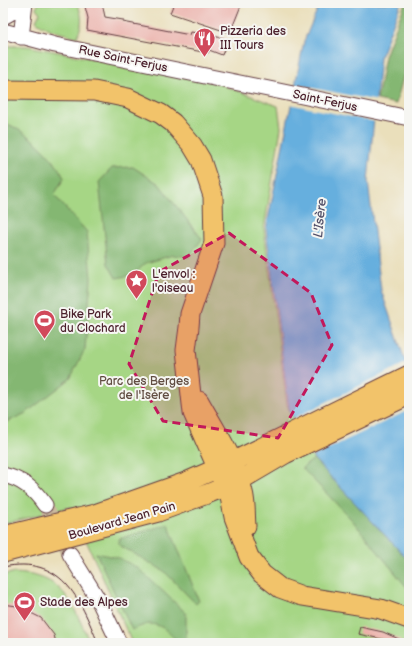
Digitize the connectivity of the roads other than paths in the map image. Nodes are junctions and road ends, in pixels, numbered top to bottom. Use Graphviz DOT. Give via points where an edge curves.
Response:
graph roads {
  1 [pos="24,4"];
  2 [pos="3,17"];
  3 [pos="4,33"];
  4 [pos="21,37"];
  5 [pos="242,84"];
  6 [pos="3,90"];
  7 [pos="57,92"];
  8 [pos="3,102"];
  9 [pos="409,118"];
  10 [pos="409,375"];
  11 [pos="409,395"];
  12 [pos="280,447"];
  13 [pos="225,465"];
  14 [pos="3,475"];
  15 [pos="232,483"];
  16 [pos="154,504"];
  17 [pos="45,505"];
  18 [pos="3,536"];
  19 [pos="3,553"];
  20 [pos="70,554"];
  21 [pos="409,619"];
  22 [pos="118,643"];
  1 -- 2 [label="street"];
  1 -- 4 [label="street"];
  3 -- 4 [label="street, Rue Saint-Ferjus"];
  4 -- 5 [label="street, Rue Saint-Ferjus"];
  5 -- 9 [label="street, Saint-Ferjus"];
  6 -- 7 [label="main road"];
  7 -- 8 [label="main road" via="18,103"];
  7 -- 13 [label="main road" via="111,94 151,108 173,123 201,160 213,196 214,244 190,314 186,350 192,413"];
  10 -- 12 [label="main road"];
  11 -- 12 [label="main road"];
  12 -- 13 [label="main road, Boulevard Jean Pain"];
  12 -- 15 [label="main road, Boulevard Jean Pain"];
  13 -- 15 [label="main road"];
  13 -- 16 [label="main road, Boulevard Jean Pain" via="186,482"];
  14 -- 17 [label="street" via="25,483"];
  15 -- 16 [label="main road, Boulevard Jean Pain" via="194,499"];
  15 -- 21 [label="main road" via="244,500 249,557 262,574 280,588 302,596 381,608"];
  16 -- 18 [label="main road, Boulevard Jean Pain" via="95,514"];
  16 -- 19 [label="main road, Boulevard Jean Pain"];
  20 -- 22 [label="street" via="99,601"];
}
